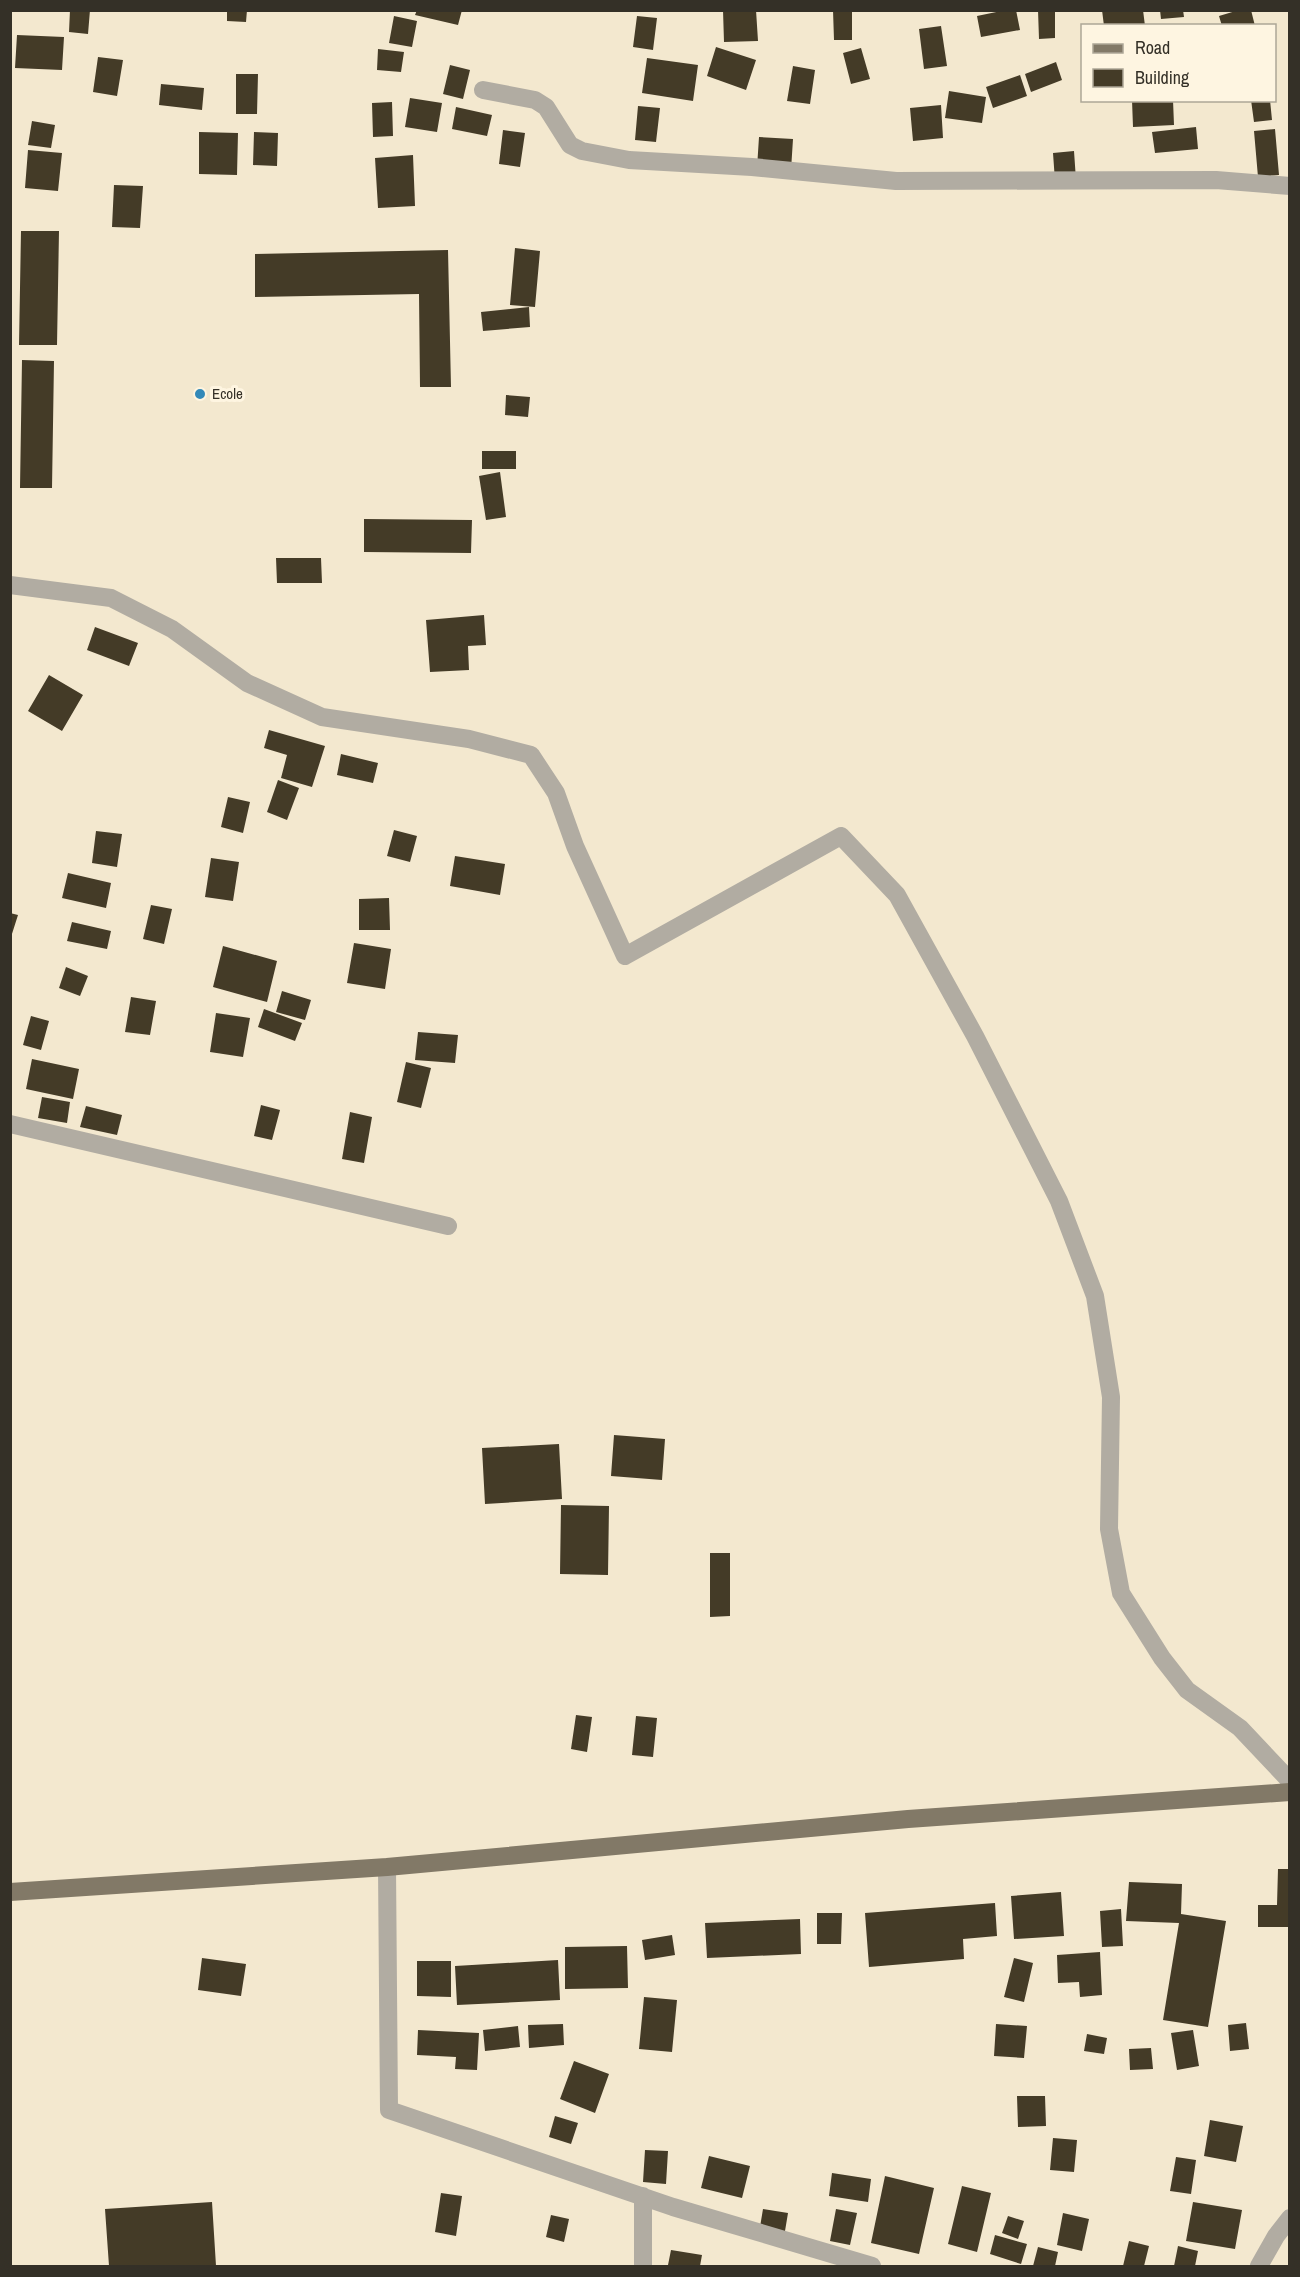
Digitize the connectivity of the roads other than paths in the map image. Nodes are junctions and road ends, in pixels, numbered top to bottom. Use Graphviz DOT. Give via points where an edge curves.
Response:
graph roads {
  1 [pos="483,90"];
  2 [pos="1290,186"];
  3 [pos="10,585"];
  4 [pos="10,1124"];
  5 [pos="448,1226"];
  6 [pos="1290,1781"];
  7 [pos="1290,1792"];
  8 [pos="387,1867"];
  9 [pos="10,1892"];
  10 [pos="643,2196"];
  11 [pos="1290,2218"];
  12 [pos="848,2263"];
  13 [pos="643,2266"];
  14 [pos="872,2266"];
  15 [pos="1259,2266"];
  1 -- 2 [label="street" via="535,100 546,107 570,144 582,151 629,160 896,181 1216,180"];
  3 -- 6 [label="street" via="111,598 172,629 247,683 322,717 469,739 531,755 556,793 574,846 625,956 841,836 897,895 920,936 1059,1201 1095,1296 1111,1397 1109,1529 1121,1593 1187,1690 1240,1728"];
  4 -- 5 [label="street"];
  7 -- 8 [label="main road" via="909,1820"];
  8 -- 9 [label="main road"];
  8 -- 10 [label="street" via="389,2110"];
  10 -- 12 [label="street"];
  10 -- 13 [label="street"];
  11 -- 15 [label="street"];
  12 -- 14 [label="street"];
}
